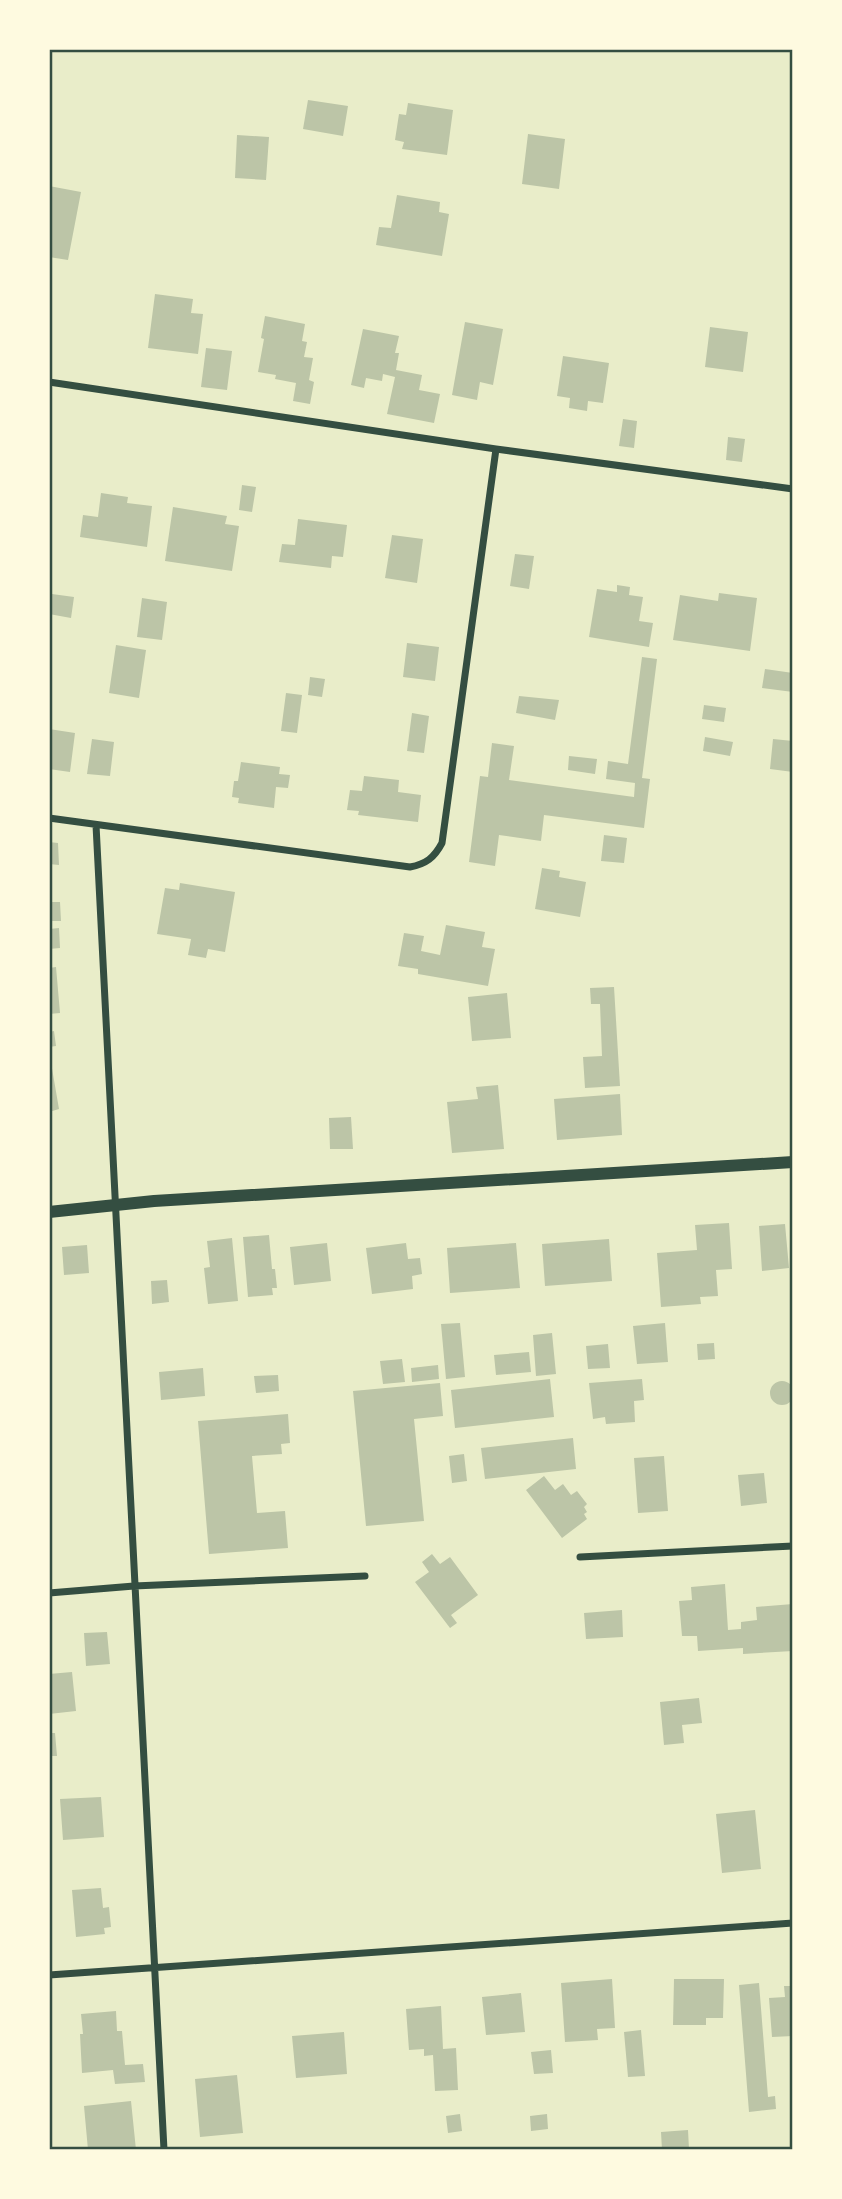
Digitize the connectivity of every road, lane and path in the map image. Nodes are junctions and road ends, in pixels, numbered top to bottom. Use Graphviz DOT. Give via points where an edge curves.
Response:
graph roads {
  1 [pos="49,382"];
  2 [pos="496,449"];
  3 [pos="793,489"];
  4 [pos="49,818"];
  5 [pos="96,825"];
  6 [pos="793,1162"];
  7 [pos="114,1205"];
  8 [pos="49,1212"];
  9 [pos="793,1546"];
  10 [pos="580,1557"];
  11 [pos="365,1576"];
  12 [pos="134,1586"];
  13 [pos="49,1593"];
  14 [pos="793,1923"];
  15 [pos="153,1966"];
  16 [pos="49,1975"];
  17 [pos="164,2150"];
  1 -- 2 [label="street"];
  2 -- 3 [label="street"];
  2 -- 5 [label="street" via="442,843 435,855 410,867"];
  4 -- 5 [label="street"];
  5 -- 7 [label="street"];
  6 -- 7 [label="street"];
  7 -- 8 [label="street"];
  7 -- 12 [label="street"];
  9 -- 10 [label="street"];
  11 -- 12 [label="street"];
  12 -- 13 [label="street"];
  12 -- 15 [label="street"];
  14 -- 15 [label="street"];
  15 -- 16 [label="street"];
  15 -- 17 [label="street"];
}
